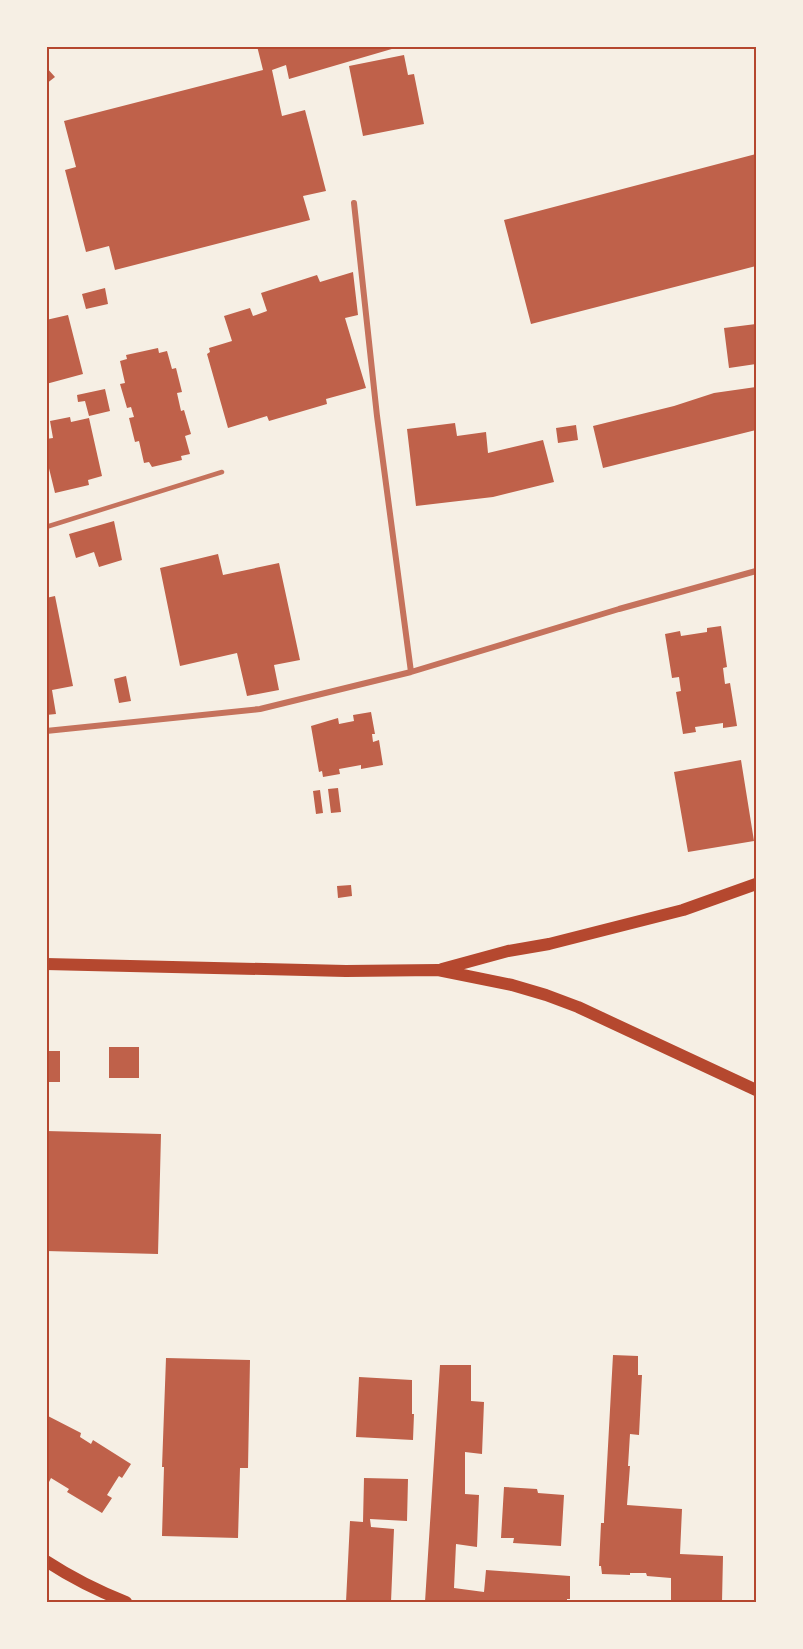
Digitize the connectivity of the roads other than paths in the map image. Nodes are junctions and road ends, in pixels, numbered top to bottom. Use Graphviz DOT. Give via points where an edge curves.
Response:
graph roads {
  1 [pos="354,203"];
  2 [pos="222,472"];
  3 [pos="46,527"];
  4 [pos="756,571"];
  5 [pos="411,672"];
  6 [pos="46,731"];
  7 [pos="756,884"];
  8 [pos="46,964"];
  9 [pos="438,970"];
  10 [pos="756,1090"];
  11 [pos="46,1561"];
  12 [pos="126,1602"];
  1 -- 5 [label="street" via="376,416"];
  2 -- 3 [label="lane"];
  4 -- 5 [label="street"];
  5 -- 6 [label="street" via="260,709"];
  7 -- 9 [label="main road" via="683,910"];
  8 -- 9 [label="main road"];
  9 -- 10 [label="main road" via="512,985 578,1007"];
  11 -- 12 [label="main road"];
}
